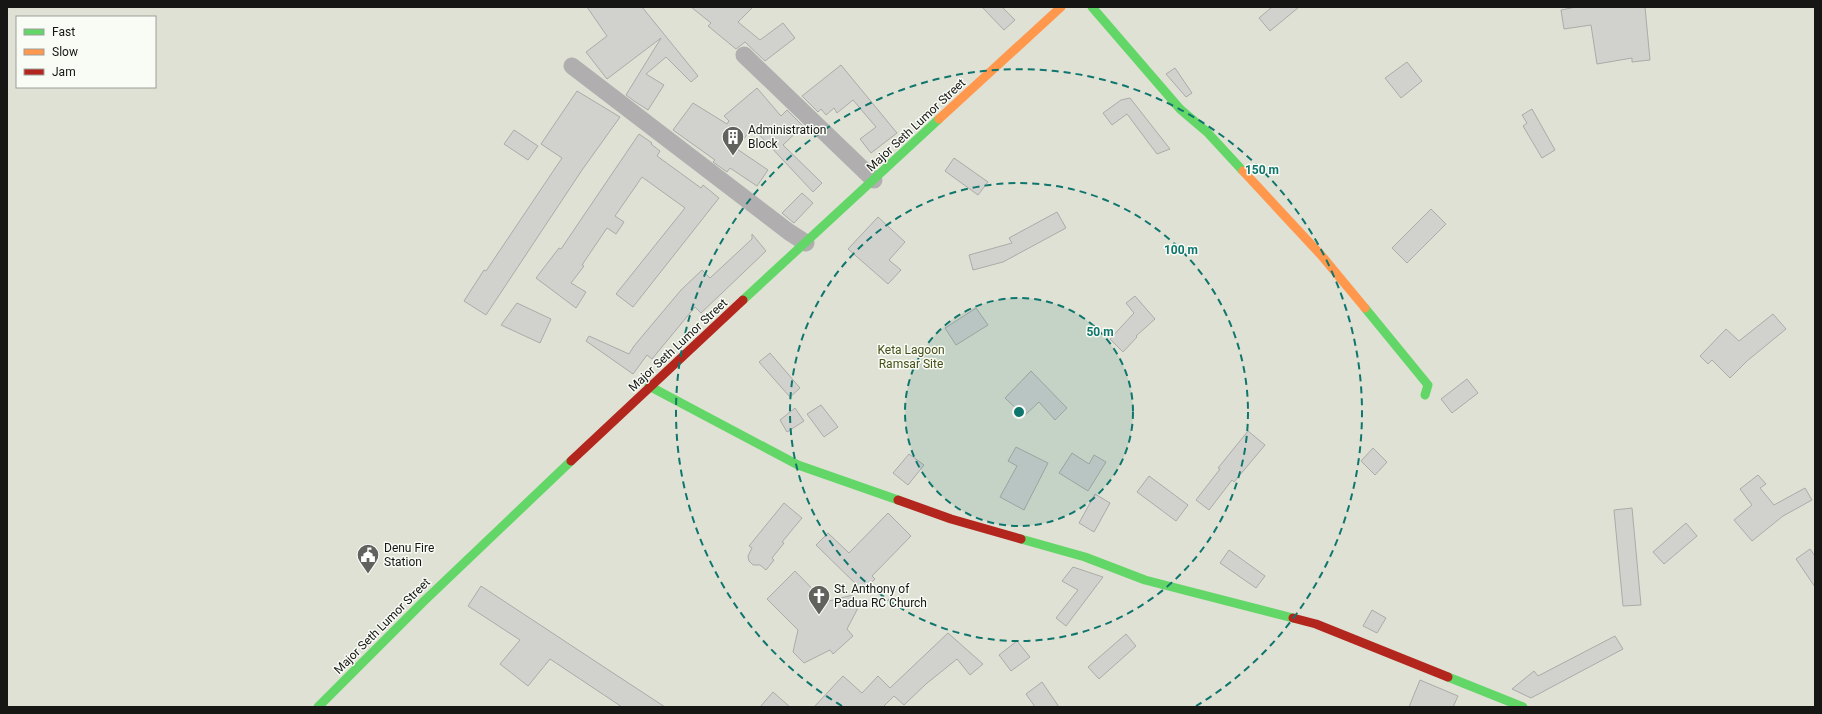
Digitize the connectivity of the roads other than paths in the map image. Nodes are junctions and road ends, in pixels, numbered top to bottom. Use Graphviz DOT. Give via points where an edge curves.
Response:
graph roads {
  1 [pos="1092,7"];
  2 [pos="1050,11"];
  3 [pos="744,55"];
  4 [pos="572,66"];
  5 [pos="874,180"];
  6 [pos="806,243"];
  7 [pos="650,386"];
  8 [pos="1425,396"];
  9 [pos="318,707"];
  10 [pos="1523,707"];
  1 -- 8 [label="street" via="1180,108 1207,132 1321,255 1428,385"];
  2 -- 5 [label="street, Major Seth Lumor Street"];
  3 -- 5 [label="street"];
  4 -- 6 [label="street"];
  5 -- 6 [label="street, Major Seth Lumor Street"];
  6 -- 7 [label="street, Major Seth Lumor Street"];
  7 -- 9 [label="street, Major Seth Lumor Street" via="422,603"];
  7 -- 10 [label="street" via="798,464 951,519 1085,557 1145,580 1316,624"];
}
